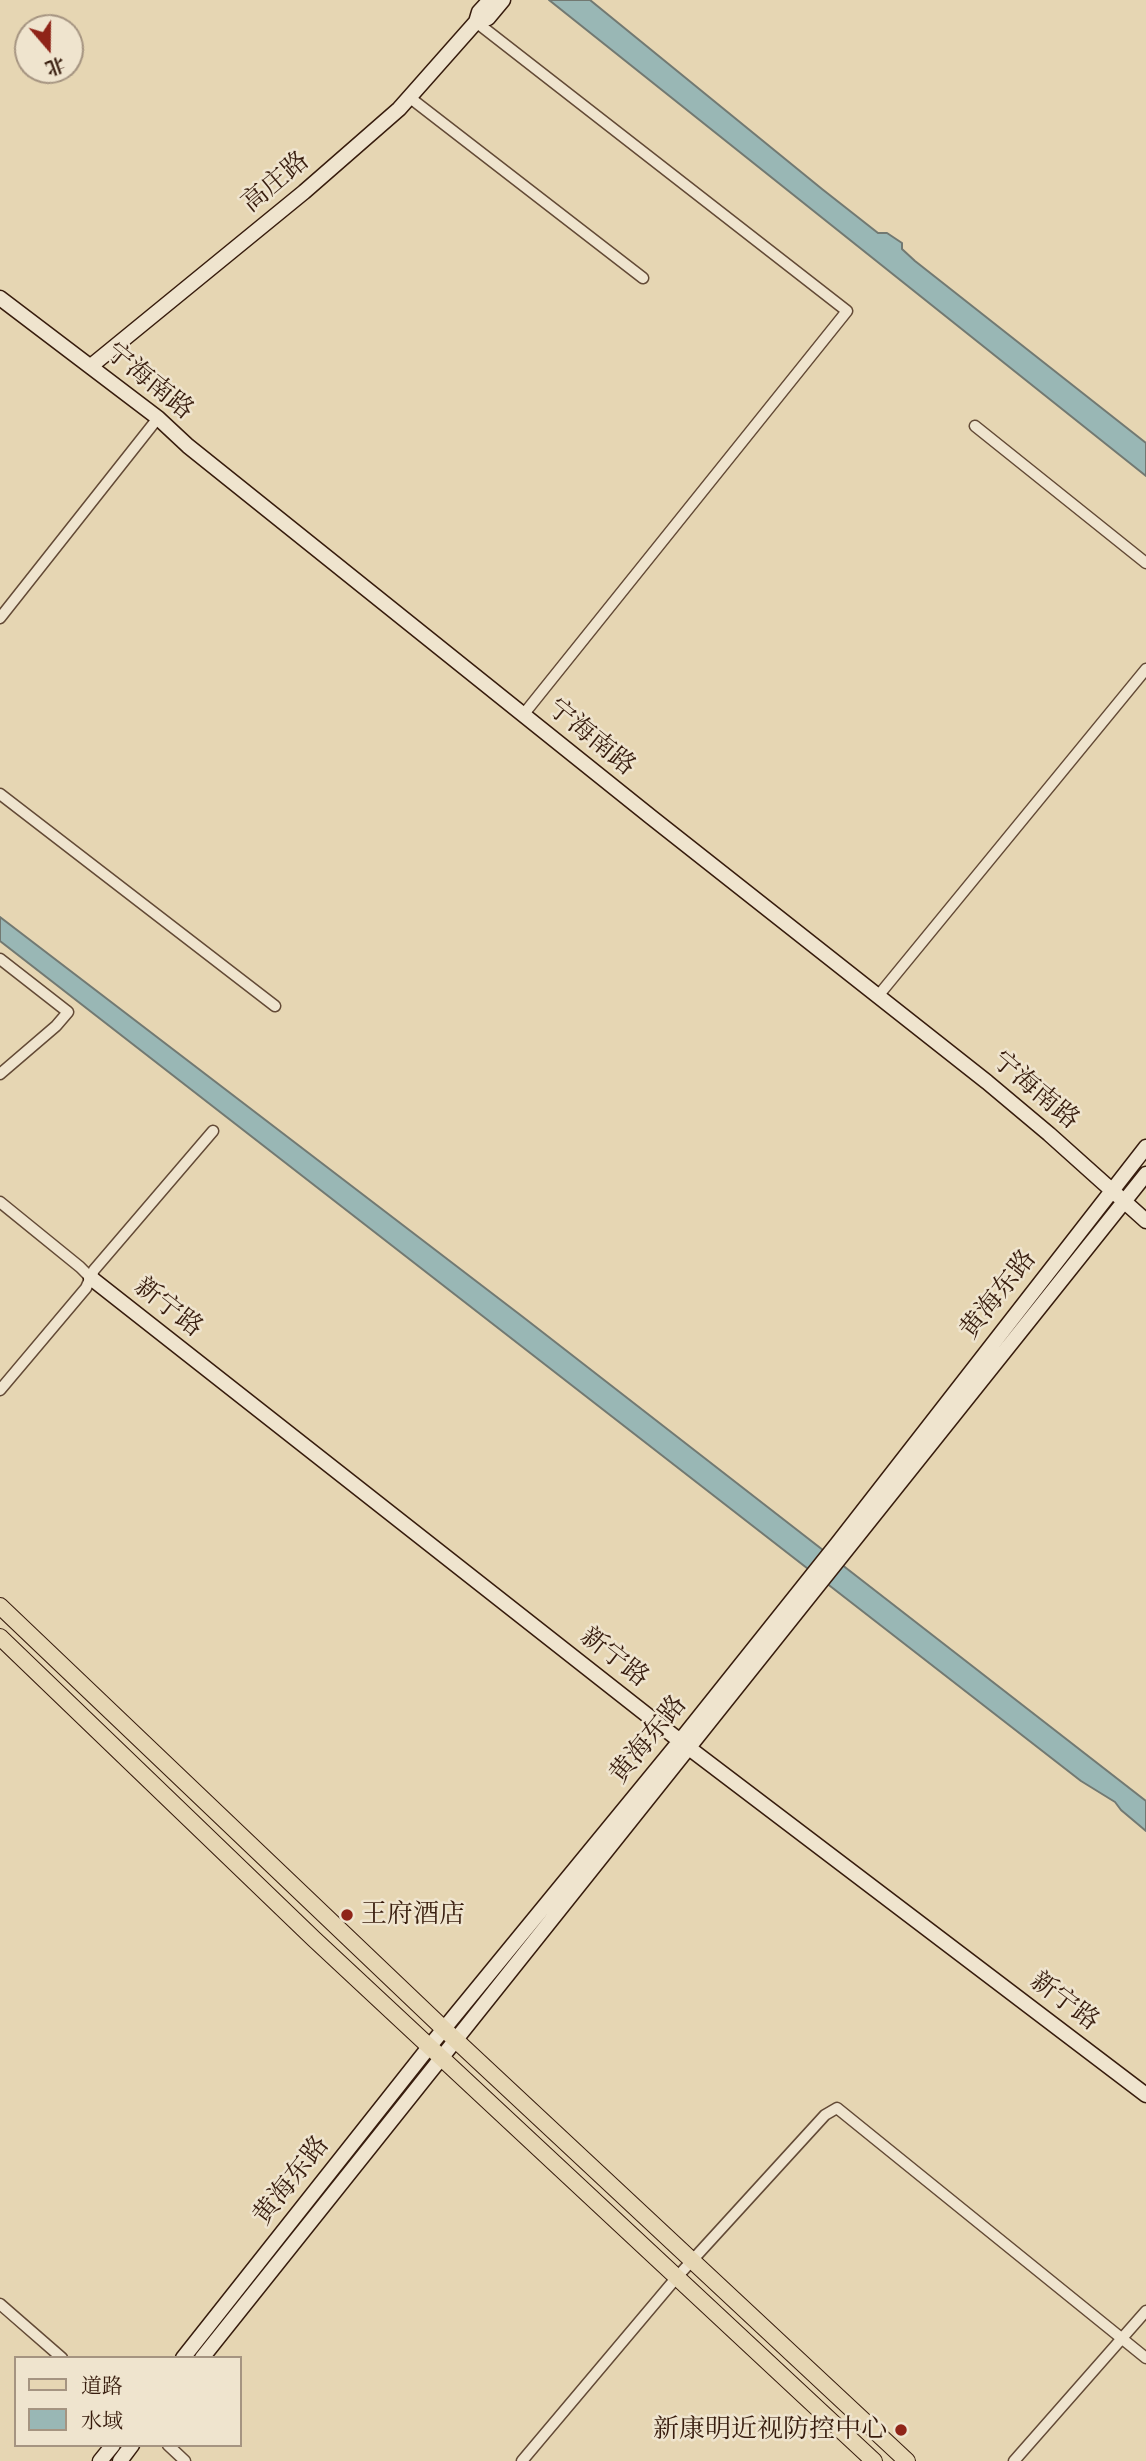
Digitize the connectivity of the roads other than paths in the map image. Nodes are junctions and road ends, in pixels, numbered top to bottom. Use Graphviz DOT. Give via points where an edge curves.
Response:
graph roads {
  1 [pos="490,0"];
  2 [pos="503,0"];
  3 [pos="476,22"];
  4 [pos="410,97"];
  5 [pos="643,278"];
  6 [pos="0,298"];
  7 [pos="91,366"];
  8 [pos="158,418"];
  9 [pos="975,426"];
  10 [pos="1146,563"];
  11 [pos="0,618"];
  12 [pos="1146,669"];
  13 [pos="523,715"];
  14 [pos="0,794"];
  15 [pos="0,960"];
  16 [pos="878,996"];
  17 [pos="275,1006"];
  18 [pos="0,1074"];
  19 [pos="213,1131"];
  20 [pos="1146,1147"];
  21 [pos="1146,1174"];
  22 [pos="1112,1191"];
  23 [pos="0,1202"];
  24 [pos="1124,1202"];
  25 [pos="1146,1222"];
  26 [pos="91,1278"];
  27 [pos="0,1390"];
  28 [pos="841,1548"];
  29 [pos="0,1606"];
  30 [pos="0,1637"];
  31 [pos="684,1744"];
  32 [pos="450,2035"];
  33 [pos="435,2053"];
  34 [pos="1146,2095"];
  35 [pos="692,2261"];
  36 [pos="677,2277"];
  37 [pos="0,2304"];
  38 [pos="1146,2311"];
  39 [pos="1122,2339"];
  40 [pos="60,2356"];
  41 [pos="185,2356"];
  42 [pos="204,2356"];
  43 [pos="1146,2358"];
  44 [pos="111,2447"];
  45 [pos="170,2447"];
  46 [pos="100,2461"];
  47 [pos="185,2461"];
  48 [pos="522,2461"];
  49 [pos="874,2461"];
  50 [pos="906,2461"];
  51 [pos="1014,2461"];
  1 -- 3 [label="street, 高庄路"];
  2 -- 3 [label="street, 高庄路" via="488,18"];
  3 -- 4 [label="street, 高庄路"];
  3 -- 13 [label="street" via="847,311"];
  4 -- 5 [label="street"];
  4 -- 7 [label="street, 高庄路" via="304,192"];
  6 -- 7 [label="street, 宁海南路"];
  7 -- 8 [label="street, 宁海南路"];
  8 -- 11 [label="street"];
  8 -- 13 [label="street, 宁海南路"];
  9 -- 10 [label="street"];
  12 -- 16 [label="street"];
  13 -- 16 [label="street, 宁海南路"];
  14 -- 17 [label="street"];
  15 -- 18 [label="street" via="68,1012"];
  16 -- 22 [label="street, 宁海南路" via="1028,1116"];
  19 -- 26 [label="street"];
  20 -- 22 [label="street, 黄海东路"];
  21 -- 24 [label="street, 黄海东路"];
  22 -- 24 [label="street, 宁海南路"];
  22 -- 28 [label="street, 黄海东路"];
  23 -- 26 [label="street"];
  24 -- 25 [label="street, 宁海南路"];
  24 -- 28 [label="street, 黄海东路"];
  26 -- 27 [label="street"];
  26 -- 31 [label="street, 新宁路"];
  28 -- 31 [label="street, 黄海东路"];
  29 -- 32 [label="main road"];
  30 -- 33 [label="main road"];
  31 -- 32 [label="street, 黄海东路"];
  31 -- 34 [label="street, 新宁路"];
  32 -- 33 [label="street, 黄海东路"];
  32 -- 35 [label="main road"];
  33 -- 36 [label="main road"];
  33 -- 41 [label="street, 黄海东路"];
  33 -- 42 [label="street, 黄海东路"];
  35 -- 36 [label="street"];
  35 -- 39 [label="street" via="825,2115 837,2108"];
  35 -- 50 [label="main road"];
  36 -- 48 [label="street"];
  36 -- 49 [label="main road"];
  37 -- 40 [label="street"];
  38 -- 39 [label="street"];
  39 -- 43 [label="street"];
  39 -- 51 [label="street"];
  44 -- 46 [label="street"];
  45 -- 47 [label="street"];
}
